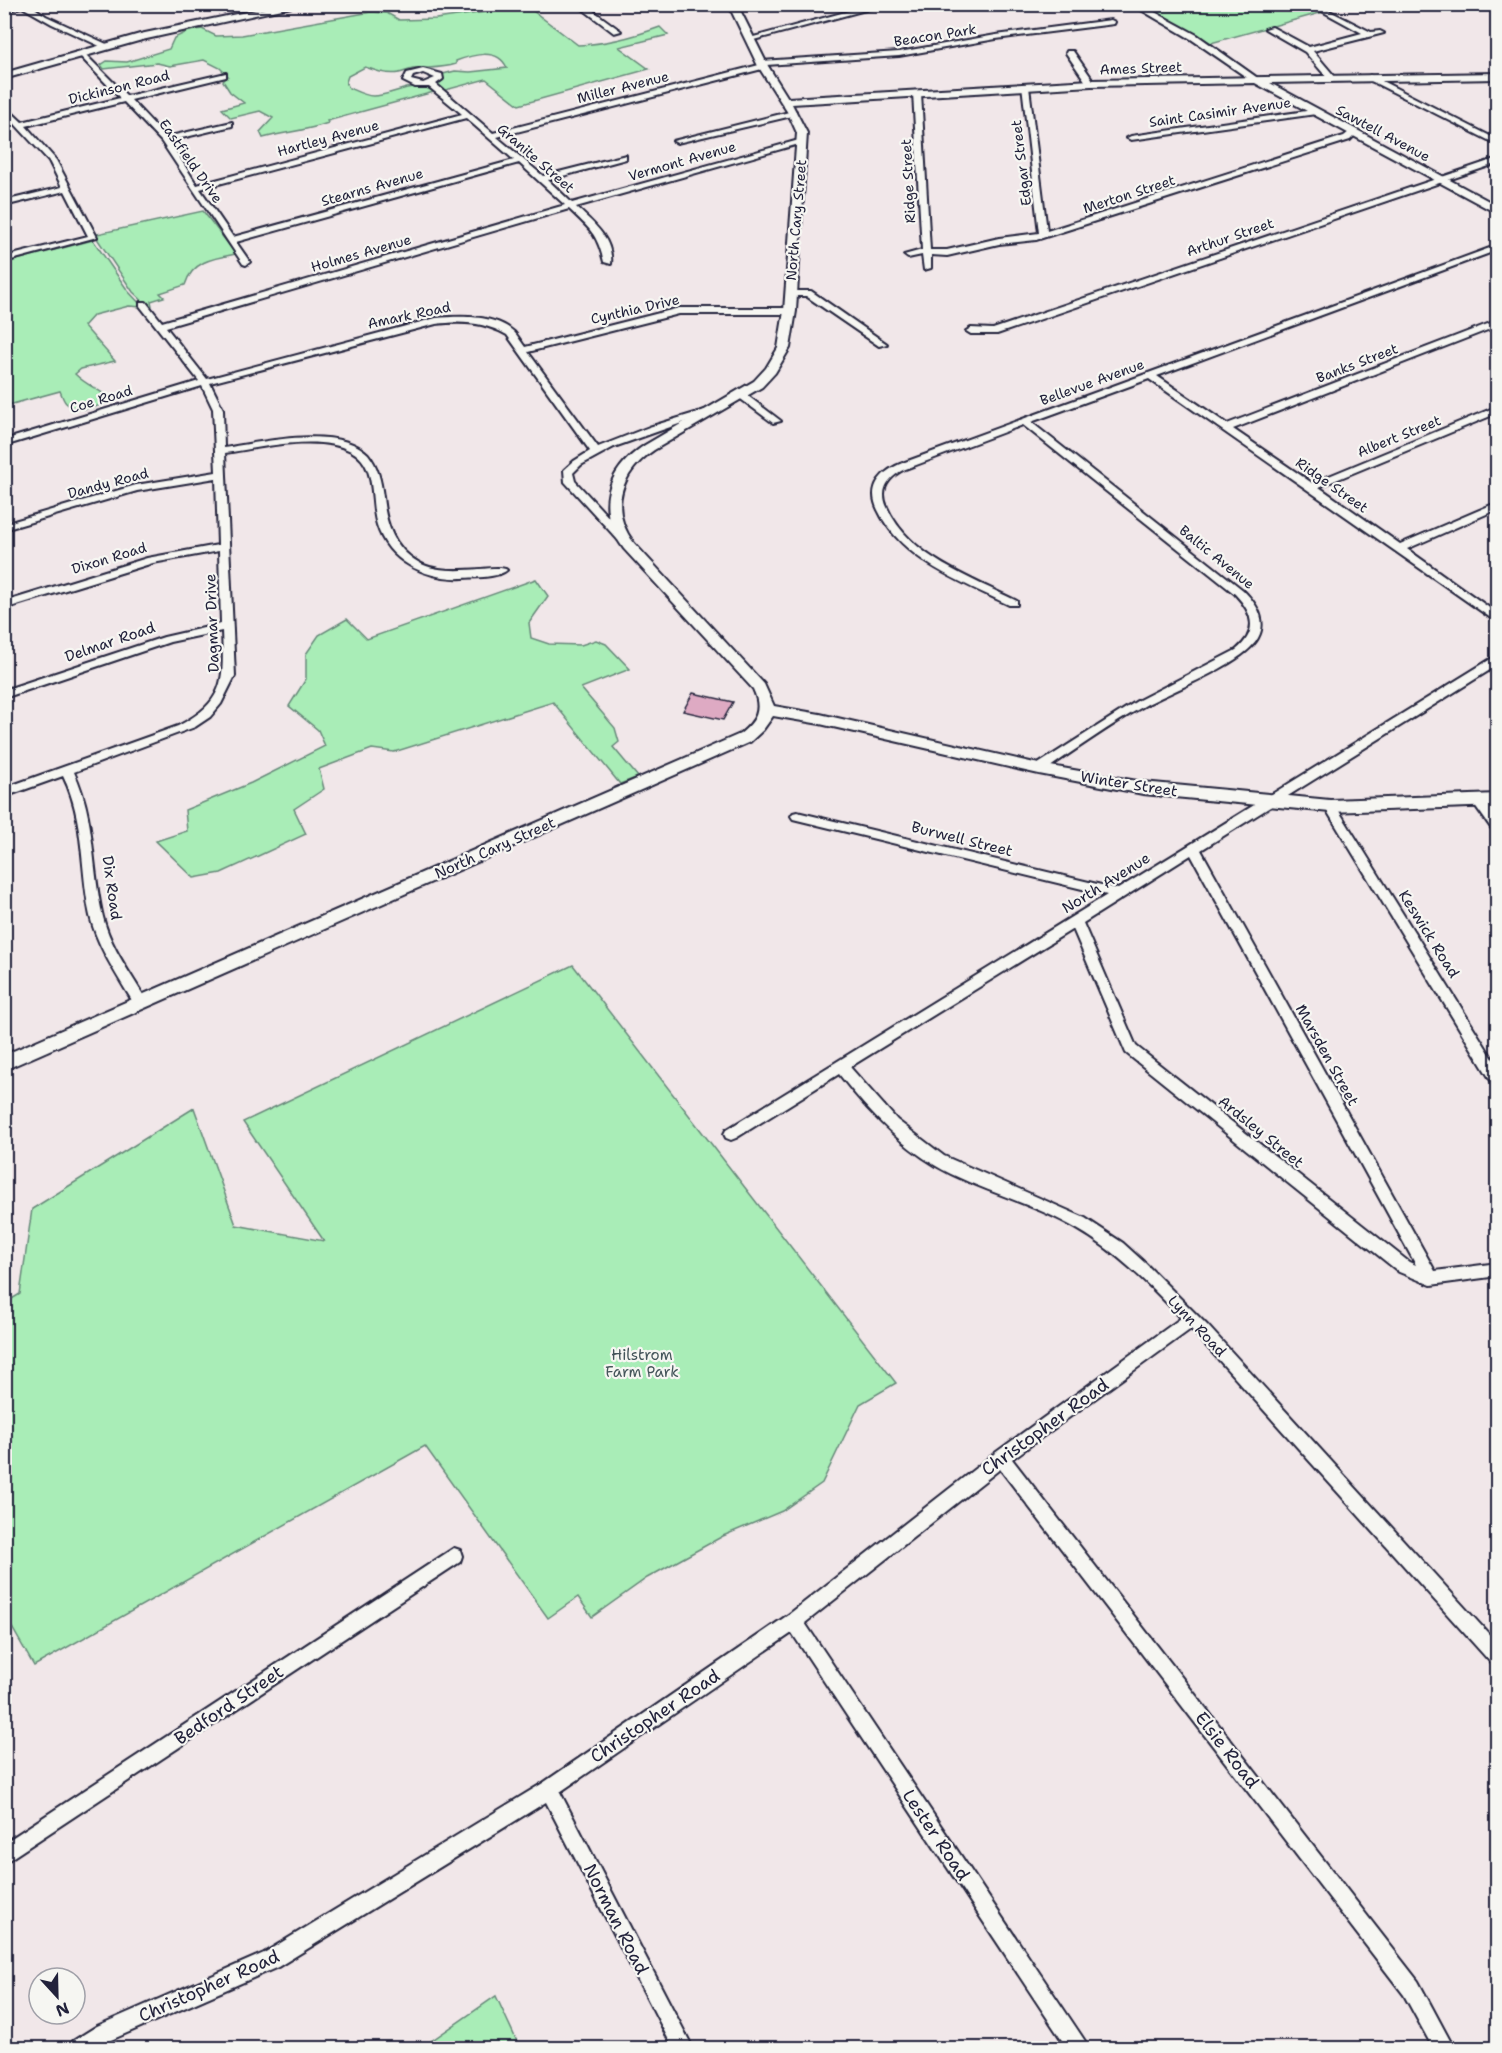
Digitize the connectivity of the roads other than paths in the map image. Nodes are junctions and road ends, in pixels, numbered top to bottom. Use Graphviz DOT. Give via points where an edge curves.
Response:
graph roads {
  1 [pos="301,4"];
  2 [pos="579,4"];
  3 [pos="732,4"];
  4 [pos="885,4"];
  5 [pos="1134,4"];
  6 [pos="25,5"];
  7 [pos="1312,5"];
  8 [pos="4,9"];
  9 [pos="1111,22"];
  10 [pos="1269,29"];
  11 [pos="617,31"];
  12 [pos="1380,33"];
  13 [pos="1369,34"];
  14 [pos="750,39"];
  15 [pos="107,46"];
  16 [pos="1308,50"];
  17 [pos="1070,53"];
  18 [pos="83,54"];
  19 [pos="762,64"];
  20 [pos="223,75"];
  21 [pos="4,76"];
  22 [pos="1497,76"];
  23 [pos="1370,77"];
  24 [pos="1332,78"];
  25 [pos="1255,79"];
  26 [pos="1091,83"];
  27 [pos="431,84"];
  28 [pos="1025,87"];
  29 [pos="917,93"];
  30 [pos="127,99"];
  31 [pos="786,101"];
  32 [pos="4,107"];
  33 [pos="1313,112"];
  34 [pos="794,113"];
  35 [pos="467,115"];
  36 [pos="229,124"];
  37 [pos="21,125"];
  38 [pos="1352,134"];
  39 [pos="490,136"];
  40 [pos="1131,138"];
  41 [pos="164,140"];
  42 [pos="677,141"];
  43 [pos="802,142"];
  44 [pos="1497,143"];
  45 [pos="623,157"];
  46 [pos="518,160"];
  47 [pos="1497,160"];
  48 [pos="542,179"];
  49 [pos="1439,180"];
  50 [pos="68,188"];
  51 [pos="195,188"];
  52 [pos="4,204"];
  53 [pos="570,206"];
  54 [pos="1497,211"];
  55 [pos="1043,235"];
  56 [pos="232,240"];
  57 [pos="1497,247"];
  58 [pos="925,252"];
  59 [pos="908,255"];
  60 [pos="4,260"];
  61 [pos="246,262"];
  62 [pos="608,262"];
  63 [pos="927,268"];
  64 [pos="790,294"];
  65 [pos="143,304"];
  66 [pos="790,311"];
  67 [pos="1497,323"];
  68 [pos="160,326"];
  69 [pos="971,331"];
  70 [pos="882,344"];
  71 [pos="525,350"];
  72 [pos="1150,375"];
  73 [pos="205,381"];
  74 [pos="741,395"];
  75 [pos="1497,409"];
  76 [pos="705,413"];
  77 [pos="776,421"];
  78 [pos="1024,421"];
  79 [pos="1226,428"];
  80 [pos="4,443"];
  81 [pos="221,451"];
  82 [pos="596,452"];
  83 [pos="222,474"];
  84 [pos="1311,487"];
  85 [pos="1497,505"];
  86 [pos="4,527"];
  87 [pos="622,538"];
  88 [pos="225,546"];
  89 [pos="1399,548"];
  90 [pos="502,570"];
  91 [pos="1013,603"];
  92 [pos="4,606"];
  93 [pos="1497,620"];
  94 [pos="228,626"];
  95 [pos="1497,660"];
  96 [pos="4,694"];
  97 [pos="767,710"];
  98 [pos="1040,769"];
  99 [pos="67,771"];
  100 [pos="4,793"];
  101 [pos="1497,800"];
  102 [pos="1478,801"];
  103 [pos="1270,802"];
  104 [pos="1330,806"];
  105 [pos="796,816"];
  106 [pos="1497,829"];
  107 [pos="1194,849"];
  108 [pos="1120,894"];
  109 [pos="1076,921"];
  110 [pos="141,1003"];
  111 [pos="4,1063"];
  112 [pos="841,1066"];
  113 [pos="1497,1080"];
  114 [pos="731,1134"];
  115 [pos="1497,1269"];
  116 [pos="1431,1278"];
  117 [pos="1191,1320"];
  118 [pos="1001,1458"];
  119 [pos="454,1556"];
  120 [pos="794,1621"];
  121 [pos="1497,1658"];
  122 [pos="549,1789"];
  123 [pos="4,1854"];
  124 [pos="80,2049"];
  125 [pos="683,2049"];
  126 [pos="1078,2049"];
  127 [pos="1444,2049"];
  1 -- 15 [label="street"];
  2 -- 11 [label="street"];
  3 -- 14 [label="street, North Cary Street"];
  4 -- 14 [label="street"];
  5 -- 25 [label="street" via="1194,37"];
  6 -- 8 [label="street"];
  6 -- 15 [label="street" via="45,20"];
  7 -- 13 [label="street"];
  9 -- 19 [label="street, Beacon Park" via="899,54"];
  10 -- 16 [label="street"];
  12 -- 13 [label="street"];
  13 -- 16 [label="street"];
  14 -- 19 [label="street, North Cary Street"];
  15 -- 18 [label="street"];
  16 -- 24 [label="street"];
  17 -- 26 [label="street"];
  18 -- 21 [label="street"];
  18 -- 30 [label="street, Eastfield Drive"];
  19 -- 31 [label="street, North Cary Street"];
  19 -- 39 [label="street, Miller Avenue"];
  20 -- 30 [label="street, Dickinson Road"];
  22 -- 23 [label="street, Ames Street"];
  23 -- 24 [label="street, Ames Street"];
  23 -- 44 [label="street"];
  24 -- 25 [label="street, Ames Street"];
  25 -- 26 [label="street, Ames Street"];
  25 -- 33 [label="street, Sawtell Avenue"];
  26 -- 28 [label="street, Ames Street"];
  27 -- 35 [label="street, Granite Street"];
  28 -- 29 [label="street, Ames Street"];
  28 -- 55 [label="street, Edgar Street"];
  29 -- 31 [label="street, Ames Street"];
  29 -- 58 [label="street, Ridge Street"];
  30 -- 37 [label="street, Dickinson Road"];
  30 -- 41 [label="street, Eastfield Drive"];
  31 -- 34 [label="street, North Cary Street"];
  32 -- 37 [label="street"];
  33 -- 38 [label="street, Sawtell Avenue"];
  33 -- 40 [label="street, Saint Casimir Avenue"];
  34 -- 42 [label="street"];
  34 -- 43 [label="street, North Cary Street"];
  35 -- 39 [label="street, Granite Street"];
  35 -- 51 [label="street, Hartley Avenue"];
  36 -- 41 [label="street"];
  37 -- 50 [label="street" via="52,160"];
  38 -- 49 [label="street, Sawtell Avenue"];
  38 -- 55 [label="street, Merton Street"];
  39 -- 46 [label="street, Granite Street"];
  41 -- 51 [label="street, Eastfield Drive"];
  43 -- 53 [label="street, Vermont Avenue"];
  43 -- 64 [label="street, North Cary Street"];
  45 -- 48 [label="street"];
  46 -- 48 [label="street, Granite Street"];
  46 -- 56 [label="street, Stearns Avenue"];
  47 -- 49 [label="street, Arthur Street"];
  48 -- 53 [label="street, Granite Street"];
  49 -- 54 [label="street, Sawtell Avenue"];
  49 -- 69 [label="street, Arthur Street" via="994,332"];
  50 -- 52 [label="street"];
  50 -- 60 [label="street" via="93,237"];
  51 -- 56 [label="street, Eastfield Drive"];
  53 -- 62 [label="street, Granite Street" via="596,230"];
  53 -- 68 [label="street, Holmes Avenue"];
  55 -- 58 [label="street, Merton Street" via="947,253"];
  56 -- 61 [label="street, Eastfield Drive"];
  57 -- 72 [label="street, Bellevue Avenue"];
  58 -- 59 [label="street, Merton Street"];
  58 -- 63 [label="street, Ridge Street"];
  64 -- 66 [label="street, North Cary Street"];
  64 -- 70 [label="street" via="808,293"];
  65 -- 68 [label="street, Dagmar Drive"];
  66 -- 71 [label="street, Cynthia Drive" via="680,311"];
  66 -- 74 [label="street, North Cary Street" via="784,348 771,370"];
  67 -- 79 [label="street, Banks Street"];
  68 -- 73 [label="street, Dagmar Drive"];
  71 -- 73 [label="street, Amark Road" via="494,323 460,318 410,327"];
  71 -- 82 [label="street, Amark Road"];
  72 -- 78 [label="street, Bellevue Avenue"];
  72 -- 79 [label="street, Ridge Street"];
  73 -- 80 [label="street, Coe Road"];
  73 -- 81 [label="street, Dagmar Drive" via="218,409"];
  74 -- 76 [label="street, North Cary Street"];
  74 -- 77 [label="street"];
  75 -- 84 [label="street, Albert Street"];
  76 -- 82 [label="street, North Cary Street"];
  76 -- 87 [label="street, North Cary Street" via="643,452 624,469 614,506"];
  78 -- 91 [label="street, Bellevue Avenue" via="898,469 884,479 878,500 885,519 908,544"];
  78 -- 98 [label="street, Baltic Avenue" via="1239,592 1256,616 1254,637 1237,654 1128,710"];
  79 -- 84 [label="street, Ridge Street"];
  81 -- 83 [label="street, Dagmar Drive"];
  81 -- 90 [label="street" via="309,441 354,449 369,462 374,474 386,535 407,560 435,574 457,577"];
  82 -- 87 [label="street, North Cary Street" via="574,464 568,472 570,482"];
  83 -- 86 [label="street, Dandy Road" via="135,488"];
  83 -- 88 [label="street, Dagmar Drive"];
  84 -- 89 [label="street, Ridge Street"];
  85 -- 89 [label="street"];
  87 -- 97 [label="street, North Cary Street" via="759,687"];
  88 -- 92 [label="street, Dixon Road" via="151,560"];
  88 -- 94 [label="street, Dagmar Drive"];
  89 -- 93 [label="street, Ridge Street"];
  94 -- 96 [label="street, Delmar Road" via="168,639"];
  94 -- 99 [label="street, Dagmar Drive" via="229,676 210,712 182,729"];
  95 -- 103 [label="street, North Avenue"];
  97 -- 98 [label="street, Winter Street"];
  97 -- 110 [label="street, North Cary Street" via="756,729 745,738"];
  98 -- 103 [label="street, Winter Street" via="1143,788"];
  99 -- 100 [label="street, Dagmar Drive"];
  99 -- 110 [label="street, Dix Road" via="84,812 93,894 104,937"];
  101 -- 102 [label="street, Winter Street"];
  102 -- 104 [label="street, Winter Street"];
  102 -- 106 [label="street"];
  103 -- 104 [label="street, Winter Street"];
  103 -- 107 [label="street, North Avenue"];
  104 -- 113 [label="street, Keswick Road"];
  105 -- 108 [label="street, Burwell Street"];
  107 -- 108 [label="street, North Avenue"];
  107 -- 116 [label="street, Marsden Street"];
  108 -- 109 [label="street, North Avenue"];
  109 -- 112 [label="street, North Avenue"];
  109 -- 116 [label="street, Ardsley Street" via="1131,1049 1404,1267"];
  110 -- 111 [label="street, North Cary Street"];
  112 -- 114 [label="street, North Avenue"];
  112 -- 117 [label="street, Lynn Road" via="883,1114 920,1146 952,1168 1039,1203 1089,1229 1150,1276"];
  115 -- 116 [label="street"];
  117 -- 118 [label="street, Christopher Road"];
  117 -- 121 [label="street, Lynn Road"];
  118 -- 120 [label="street, Christopher Road"];
  118 -- 127 [label="street, Elsie Road" via="1411,1988"];
  119 -- 123 [label="street, Bedford Street"];
  120 -- 122 [label="street, Christopher Road"];
  120 -- 126 [label="street, Lester Road"];
  122 -- 124 [label="street, Christopher Road" via="271,1960 104,2033"];
  122 -- 125 [label="street, Norman Road"];
}
